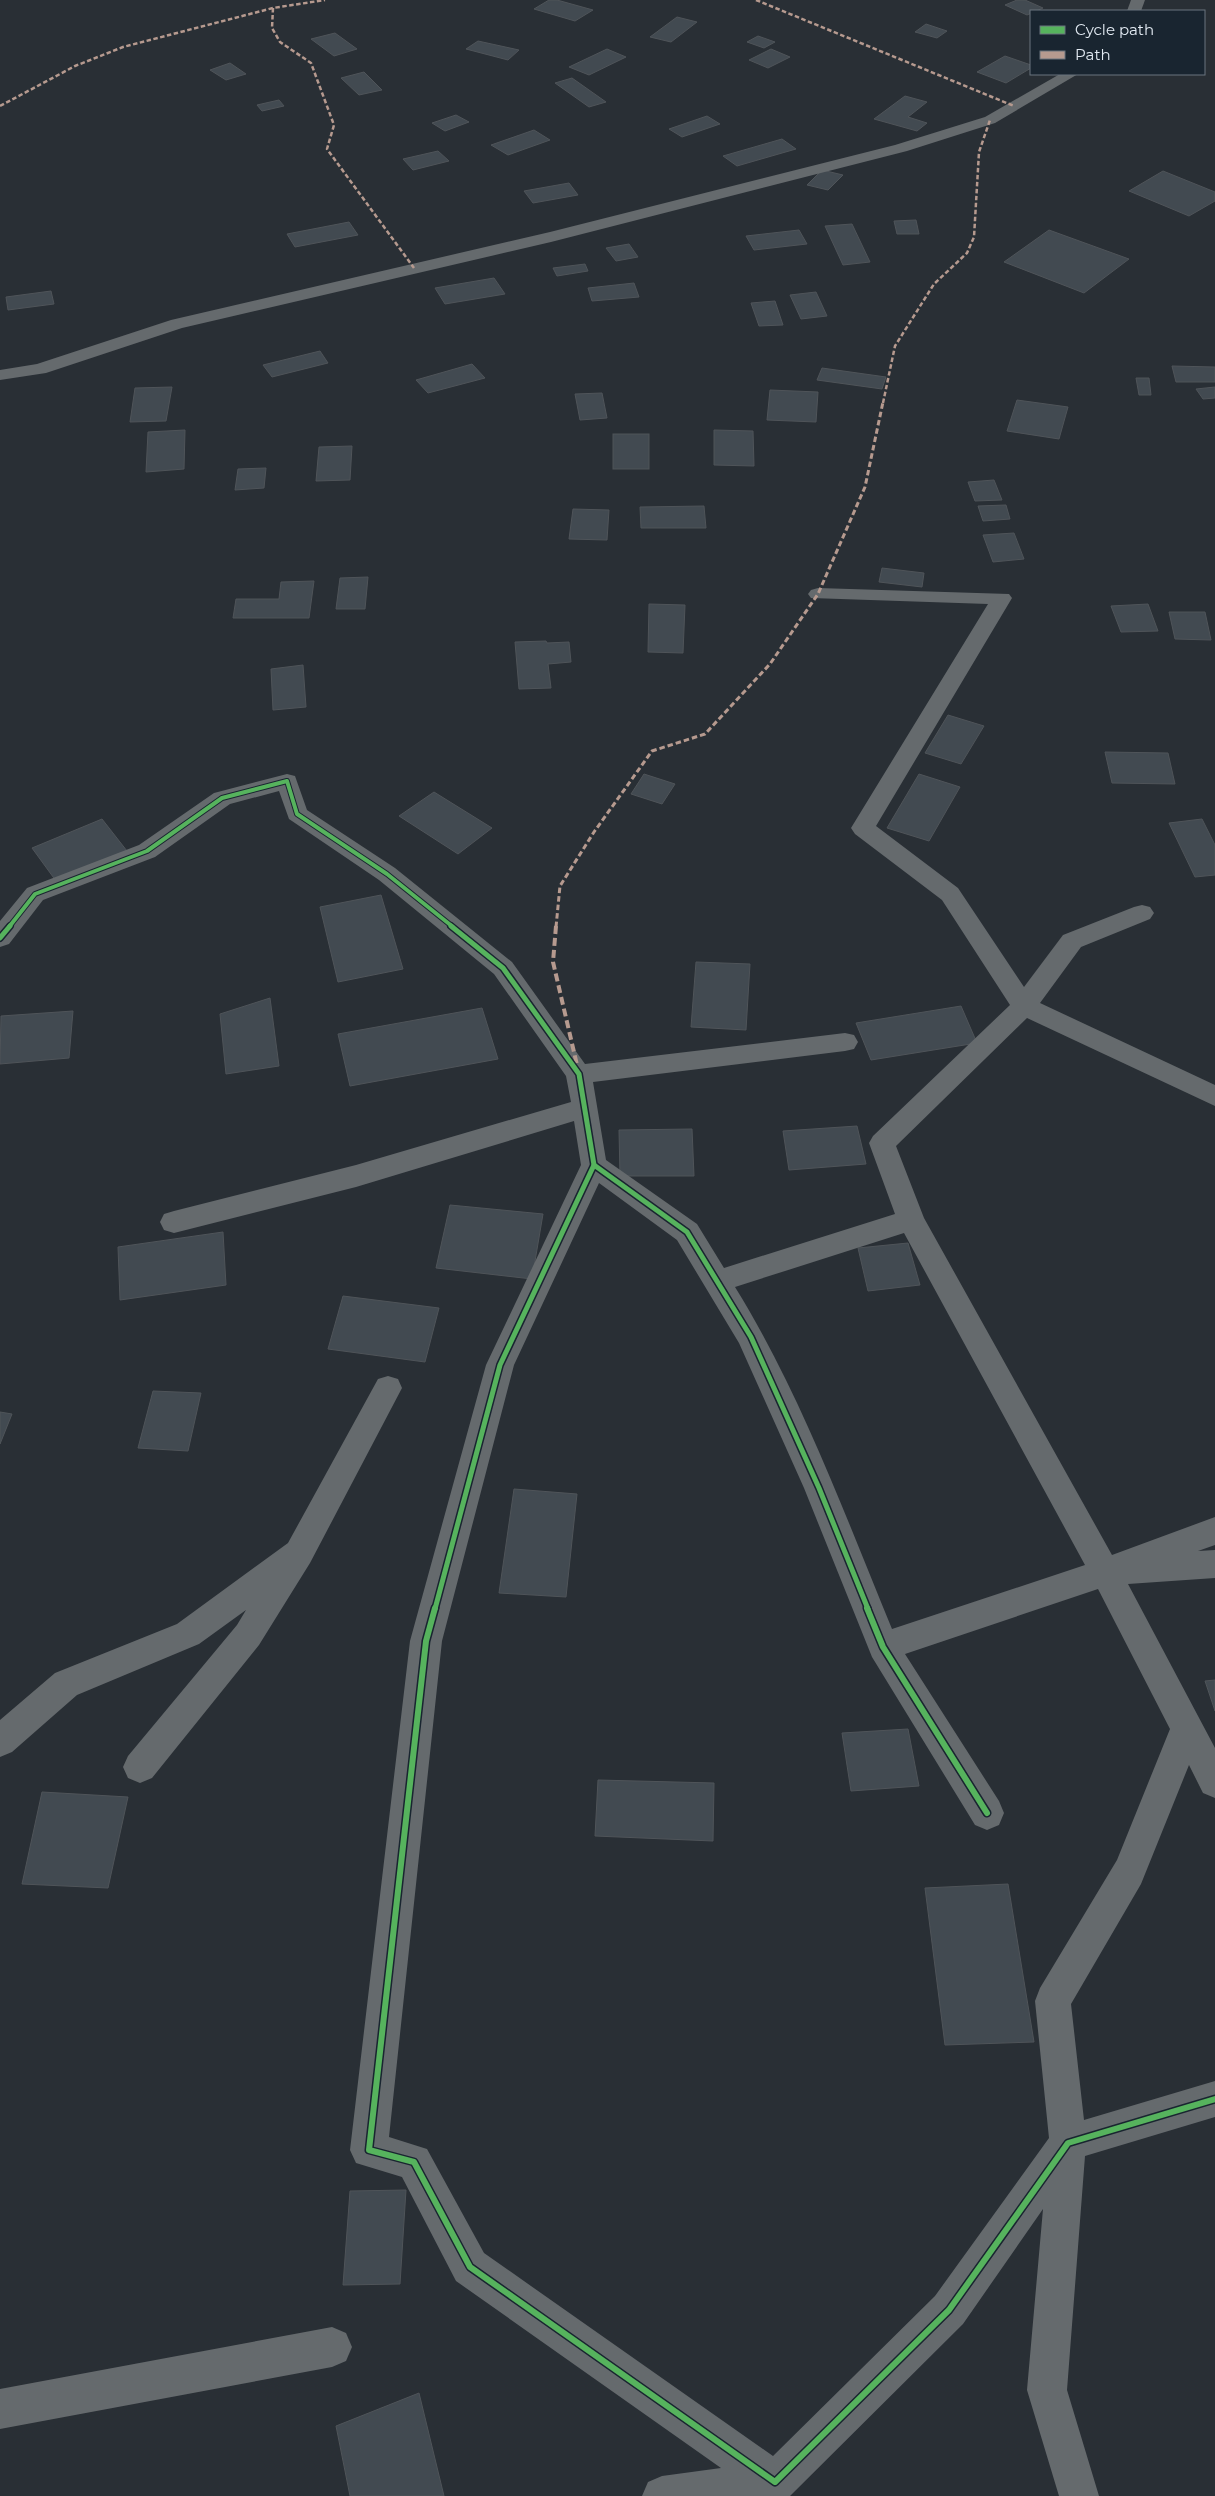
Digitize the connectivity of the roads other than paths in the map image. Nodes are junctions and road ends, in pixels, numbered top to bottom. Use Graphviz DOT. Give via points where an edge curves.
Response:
graph roads {
  1 [pos="1068,75"];
  2 [pos="0,375"];
  3 [pos="818,594"];
  4 [pos="1142,913"];
  5 [pos="0,938"];
  6 [pos="1024,1006"];
  7 [pos="845,1042"];
  8 [pos="579,1074"];
  9 [pos="1215,1096"];
  10 [pos="585,1108"];
  11 [pos="594,1165"];
  12 [pos="911,1220"];
  13 [pos="174,1222"];
  14 [pos="717,1281"];
  15 [pos="388,1388"];
  16 [pos="1215,1531"];
  17 [pos="299,1553"];
  18 [pos="1215,1564"];
  19 [pos="1105,1572"];
  20 [pos="883,1646"];
  21 [pos="1186,1728"];
  22 [pos="0,1741"];
  23 [pos="140,1767"];
  24 [pos="1215,1782"];
  25 [pos="987,1813"];
  26 [pos="1215,2099"];
  27 [pos="1068,2143"];
  28 [pos="332,2347"];
  29 [pos="0,2409"];
  30 [pos="775,2482"];
  31 [pos="662,2496"];
  32 [pos="1079,2496"];
  1 -- 2 [label="street" via="990,120 901,148 551,237 177,324 40,369"];
  3 -- 6 [label="street" via="1002,598 863,828 950,894"];
  4 -- 6 [label="street" via="1072,941"];
  5 -- 8 [label="street" via="35,894 147,851 222,798 287,781 297,814 387,874 503,968"];
  6 -- 9 [label="street"];
  6 -- 12 [label="street" via="882,1143"];
  7 -- 8 [label="street"];
  8 -- 10 [label="street"];
  10 -- 11 [label="street"];
  10 -- 13 [label="street" via="356,1176"];
  11 -- 14 [label="street" via="687,1232"];
  11 -- 30 [label="street" via="500,1365 426,1641 368,2150 414,2162 470,2267"];
  12 -- 14 [label="street"];
  12 -- 19 [label="street"];
  14 -- 20 [label="street" via="755,1346 819,1488"];
  15 -- 17 [label="street"];
  16 -- 19 [label="street"];
  17 -- 22 [label="street" via="188,1634 66,1684"];
  17 -- 23 [label="street" via="248,1635"];
  18 -- 19 [label="street"];
  19 -- 20 [label="street"];
  19 -- 21 [label="street"];
  20 -- 25 [label="street"];
  21 -- 24 [label="street"];
  21 -- 27 [label="street" via="1128,1872 1053,2001"];
  26 -- 27 [label="street"];
  27 -- 30 [label="street" via="949,2310"];
  27 -- 32 [label="street" via="1047,2390"];
  28 -- 29 [label="street"];
  30 -- 31 [label="street"];
}
